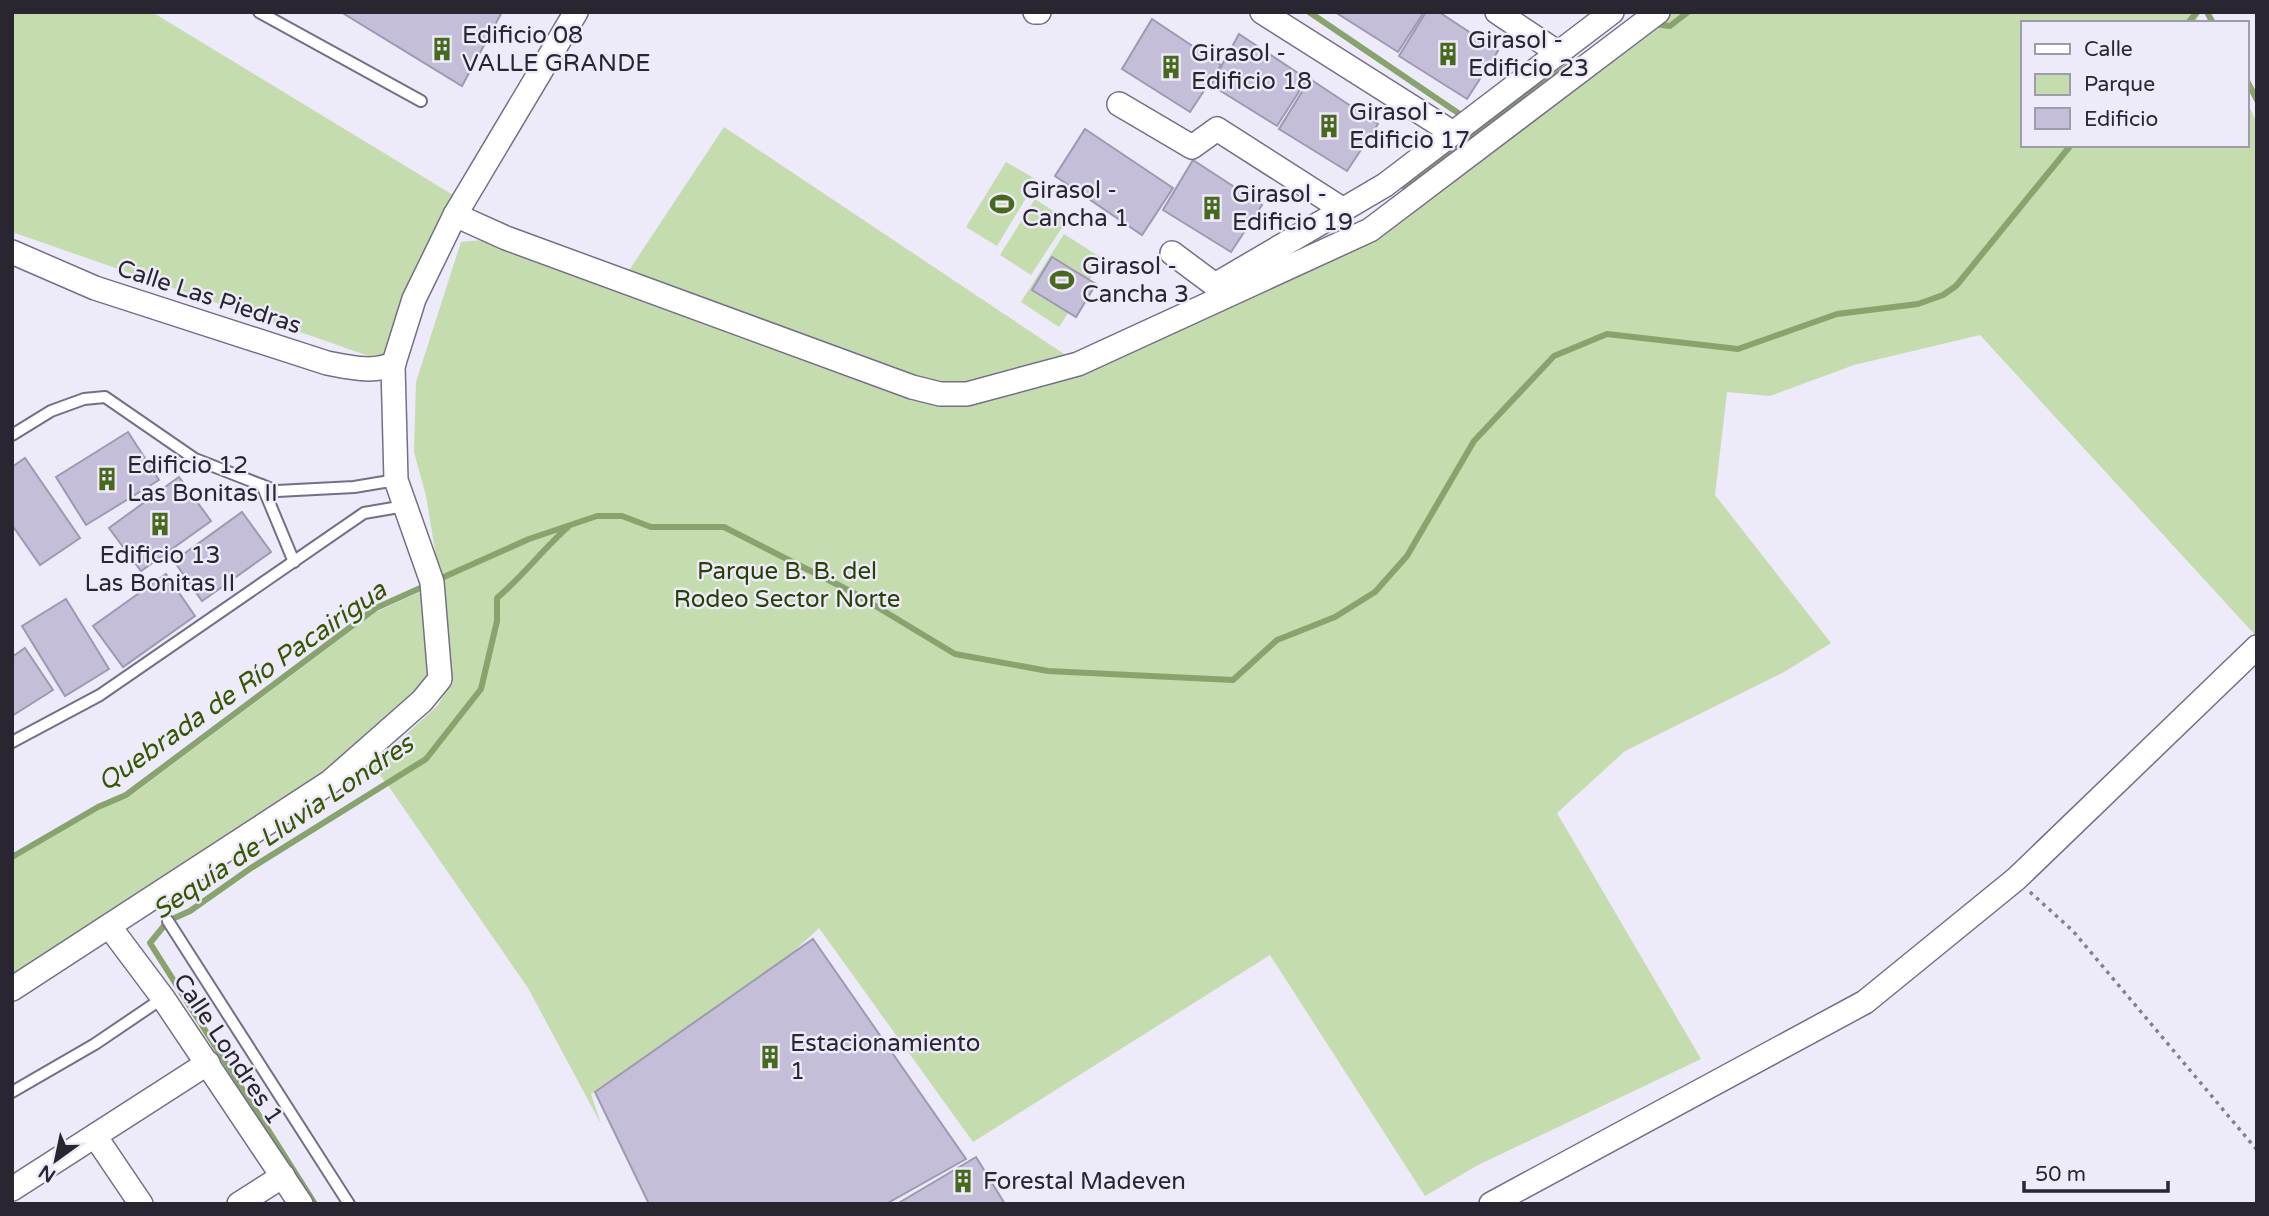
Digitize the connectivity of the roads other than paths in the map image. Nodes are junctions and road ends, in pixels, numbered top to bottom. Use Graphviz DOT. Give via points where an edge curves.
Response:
graph roads {
  1 [pos="259,12"];
  2 [pos="576,12"];
  3 [pos="1262,12"];
  4 [pos="1497,12"];
  5 [pos="1612,12"];
  6 [pos="1658,12"];
  7 [pos="1557,52"];
  8 [pos="421,101"];
  9 [pos="1119,104"];
  10 [pos="1453,133"];
  11 [pos="1342,209"];
  12 [pos="455,215"];
  13 [pos="12,252"];
  14 [pos="1172,253"];
  15 [pos="394,363"];
  16 [pos="12,435"];
  17 [pos="396,480"];
  18 [pos="262,485"];
  19 [pos="405,506"];
  20 [pos="294,562"];
  21 [pos="2257,647"];
  22 [pos="12,742"];
  23 [pos="168,921"];
  24 [pos="109,926"];
  25 [pos="12,989"];
  26 [pos="163,998"];
  27 [pos="208,1063"];
  28 [pos="12,1092"];
  29 [pos="95,1136"];
  30 [pos="283,1177"];
  31 [pos="12,1189"];
  32 [pos="141,1204"];
  33 [pos="239,1204"];
  34 [pos="301,1204"];
  35 [pos="349,1204"];
  36 [pos="1491,1204"];
  1 -- 8 [label="lane"];
  2 -- 12 [label="street"];
  3 -- 10 [label="street"];
  4 -- 7 [label="street"];
  5 -- 7 [label="street"];
  6 -- 12 [label="street" via="1370,230 1079,364 967,394 912,387 506,238"];
  7 -- 10 [label="street"];
  9 -- 11 [label="street" via="1192,146 1217,129"];
  10 -- 11 [label="street" via="1385,184"];
  11 -- 14 [label="street" via="1215,285"];
  12 -- 15 [label="street" via="414,299"];
  13 -- 15 [label="street, Calle Las Piedras" via="103,291 327,363 356,368"];
  15 -- 17 [label="street"];
  16 -- 18 [label="lane" via="51,411 105,397 195,459"];
  17 -- 18 [label="lane" via="277,491"];
  17 -- 19 [label="street"];
  18 -- 20 [label="lane"];
  19 -- 20 [label="lane" via="364,513"];
  19 -- 24 [label="street" via="432,582 440,679 422,701 330,782"];
  20 -- 22 [label="lane" via="100,695"];
  21 -- 36 [label="street" via="2016,878 1865,1002"];
  23 -- 35 [label="lane"];
  24 -- 25 [label="street"];
  24 -- 26 [label="street, Calle Londres 1"];
  26 -- 27 [label="street, Calle Londres 1"];
  26 -- 28 [label="lane"];
  27 -- 29 [label="street"];
  27 -- 30 [label="street, Calle Londres 1"];
  29 -- 31 [label="street"];
  29 -- 32 [label="street"];
  30 -- 33 [label="street"];
  30 -- 34 [label="street, Calle Londres 1"];
}
